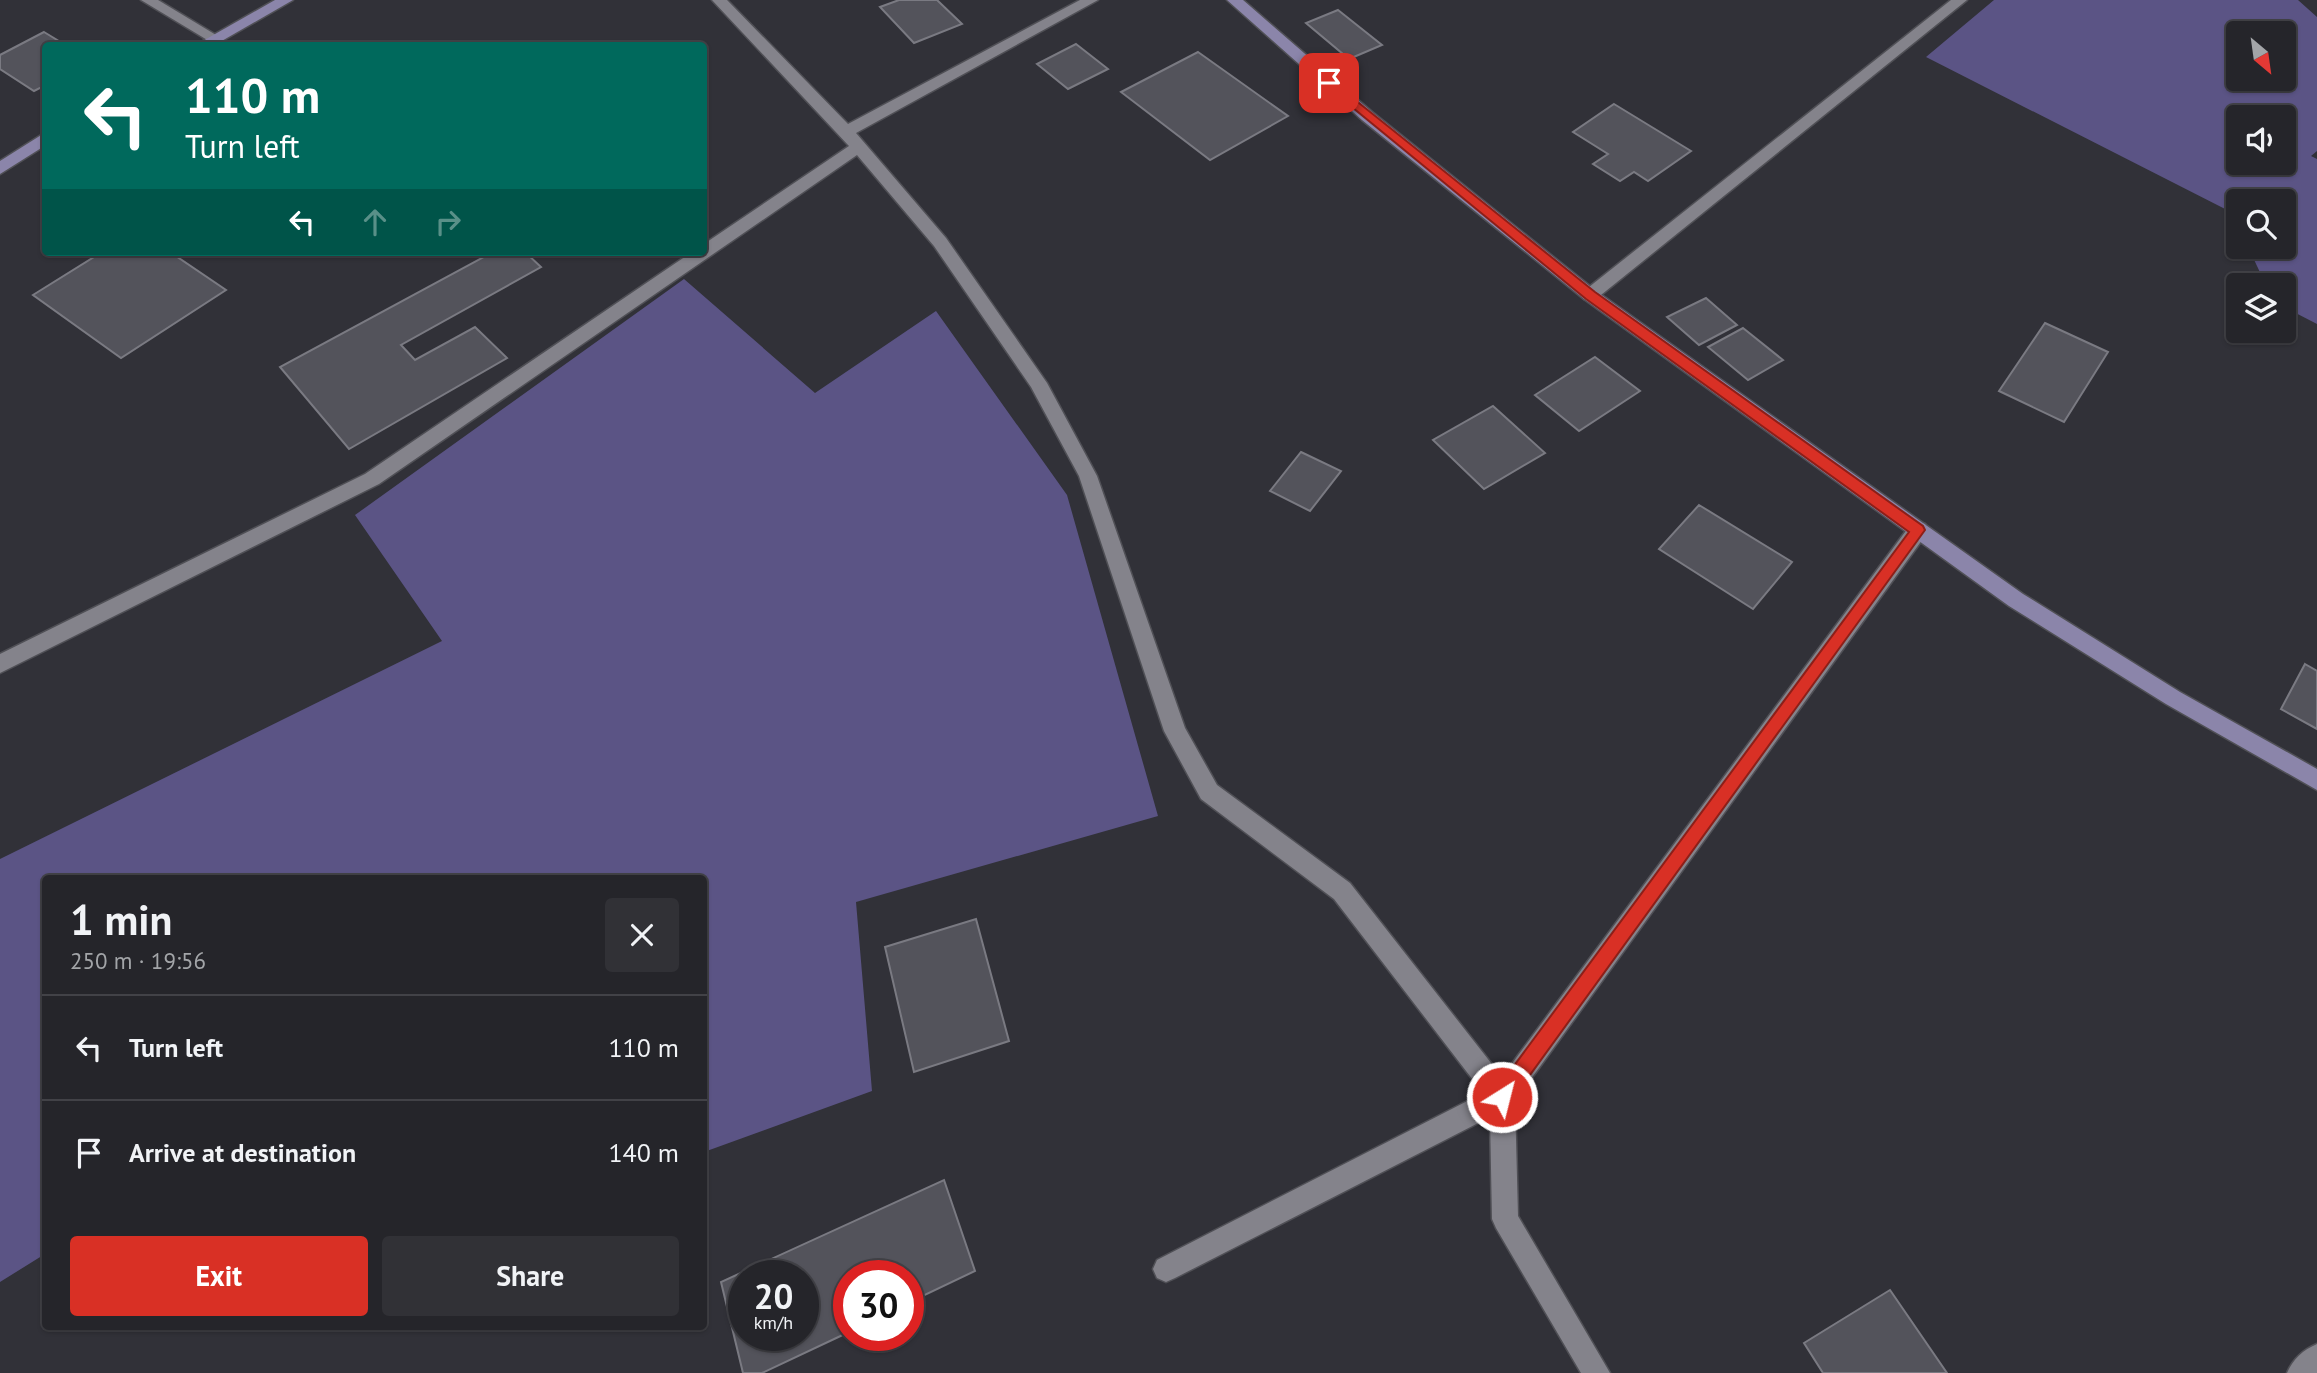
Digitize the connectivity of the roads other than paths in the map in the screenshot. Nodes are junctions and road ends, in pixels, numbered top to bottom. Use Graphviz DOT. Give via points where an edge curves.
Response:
graph roads {
  1 [pos="148,0"];
  2 [pos="286,0"];
  3 [pos="719,0"];
  4 [pos="1091,0"];
  5 [pos="1234,0"];
  6 [pos="1960,0"];
  7 [pos="207,42"];
  8 [pos="42,139"];
  9 [pos="852,140"];
  10 [pos="0,169"];
  11 [pos="707,242"];
  12 [pos="688,256"];
  13 [pos="1590,295"];
  14 [pos="1918,530"];
  15 [pos="0,664"];
  16 [pos="2317,780"];
  17 [pos="1502,1097"];
  18 [pos="1166,1269"];
  19 [pos="2317,1358"];
  20 [pos="1596,1373"];
  21 [pos="2301,1373"];
  1 -- 7 [label="street"];
  2 -- 7 [label="street"];
  3 -- 9 [label="street"];
  4 -- 9 [label="street"];
  5 -- 13 [label="street" via="1367,116"];
  6 -- 13 [label="street"];
  8 -- 10 [label="street"];
  9 -- 11 [label="street"];
  9 -- 17 [label="street" via="940,242 1038,383 1088,476 1175,731 1209,792 1342,891"];
  12 -- 15 [label="street" via="372,479"];
  13 -- 14 [label="street"];
  14 -- 16 [label="street" via="2016,600 2173,698"];
  14 -- 17 [label="street"];
  17 -- 18 [label="street"];
  17 -- 20 [label="street" via="1505,1219"];
  19 -- 21 [label="street"];
}
